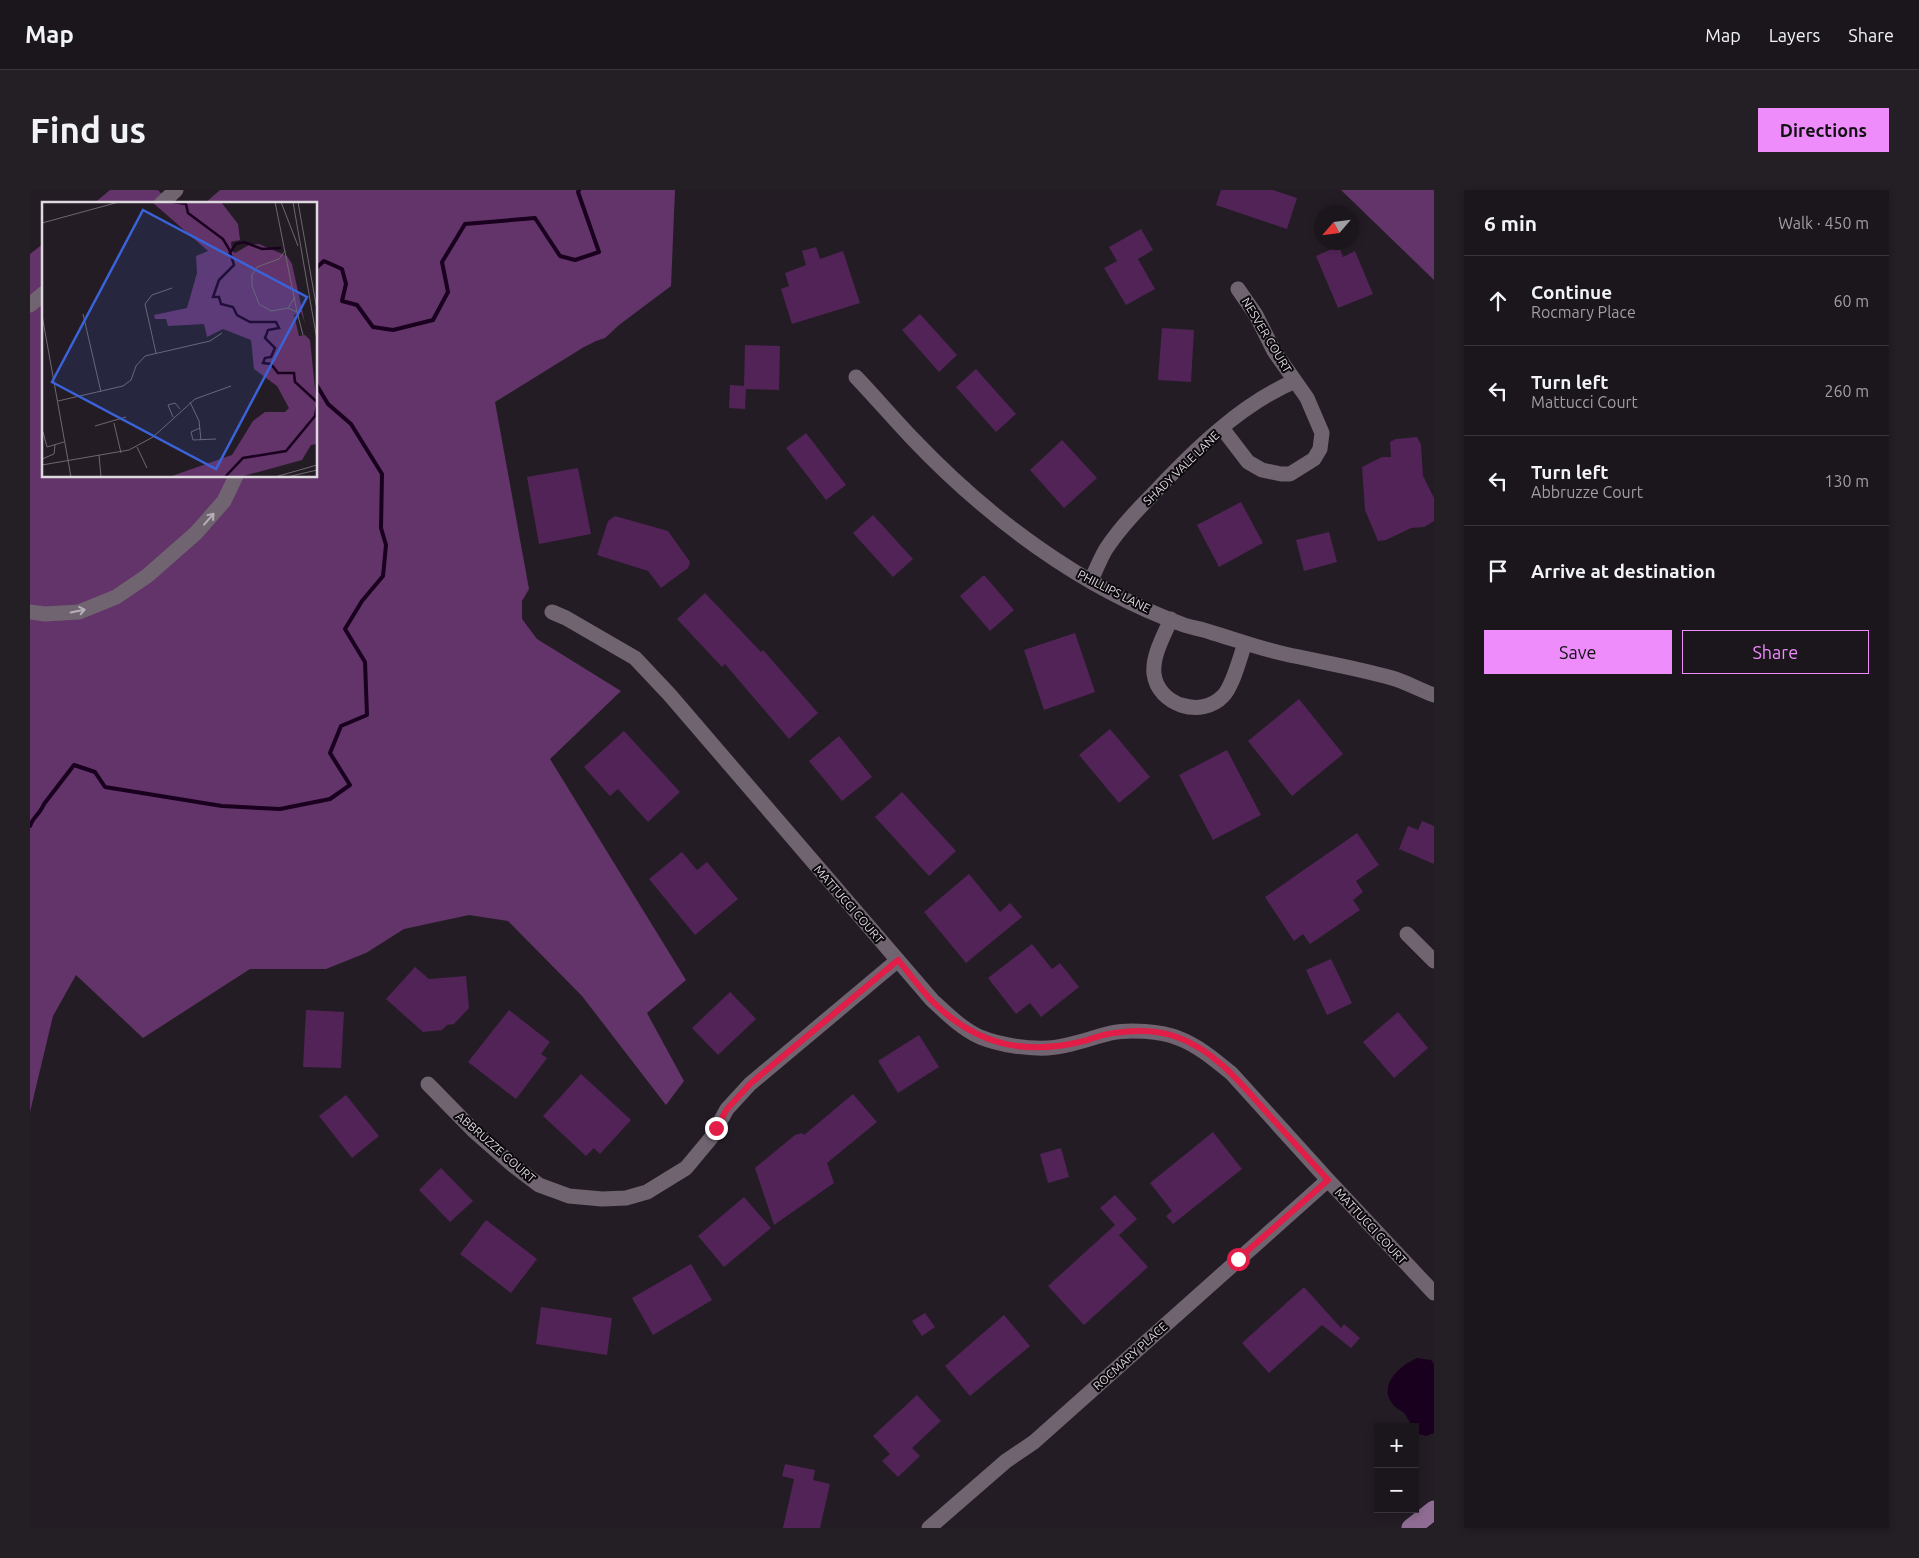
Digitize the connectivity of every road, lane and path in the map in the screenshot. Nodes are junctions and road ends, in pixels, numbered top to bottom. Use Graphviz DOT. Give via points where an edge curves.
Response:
graph roads {
  1 [pos="176,190"];
  2 [pos="163,202"];
  3 [pos="1238,289"];
  4 [pos="42,296"];
  5 [pos="30,305"];
  6 [pos="856,377"];
  7 [pos="1295,381"];
  8 [pos="1222,428"];
  9 [pos="235,478"];
  10 [pos="1090,580"];
  11 [pos="30,612"];
  12 [pos="552,612"];
  13 [pos="1171,619"];
  14 [pos="1245,643"];
  15 [pos="1434,695"];
  16 [pos="1407,934"];
  17 [pos="898,960"];
  18 [pos="1434,961"];
  19 [pos="428,1084"];
  20 [pos="1328,1180"];
  21 [pos="1434,1293"];
  22 [pos="1434,1510"];
  23 [pos="930,1528"];
  24 [pos="1411,1528"];
  1 -- 2 [label="street"];
  3 -- 7 [label="street, NESVER COURT"];
  4 -- 5 [label="street"];
  6 -- 10 [label="street, PHILLIPS LANE" via="956,482 1054,560"];
  7 -- 8 [label="street, SHADY VALE LANE" via="1259,400"];
  7 -- 8 [label="street" via="1307,398 1322,433 1320,449 1308,464 1290,474 1262,470 1248,462"];
  8 -- 10 [label="street, SHADY VALE LANE" via="1125,524 1106,549"];
  11 -- 9 [label="street, one-way" via="79,612 116,597 147,576 196,533 224,502"];
  10 -- 13 [label="street, PHILLIPS LANE"];
  12 -- 17 [label="street, MATTUCCI COURT" via="635,658"];
  13 -- 14 [label="street, PHILLIPS LANE"];
  13 -- 14 [label="street" via="1157,652 1154,674 1160,691 1190,709 1207,707 1223,696 1235,675"];
  14 -- 15 [label="street, PHILLIPS LANE" via="1394,678"];
  16 -- 18 [label="street"];
  17 -- 19 [label="street, ABBRUZZE COURT" via="750,1084 727,1109 711,1138 686,1168 647,1192 626,1198 569,1196 539,1185 473,1130"];
  17 -- 20 [label="street, MATTUCCI COURT" via="932,1000 956,1021 979,1036 1000,1043 1047,1048 1113,1033 1157,1032 1195,1046 1232,1074"];
  20 -- 21 [label="street, MATTUCCI COURT"];
  20 -- 23 [label="street, ROCMARY PLACE" via="1034,1442 1006,1461"];
  22 -- 24 [label="main road"];
}
